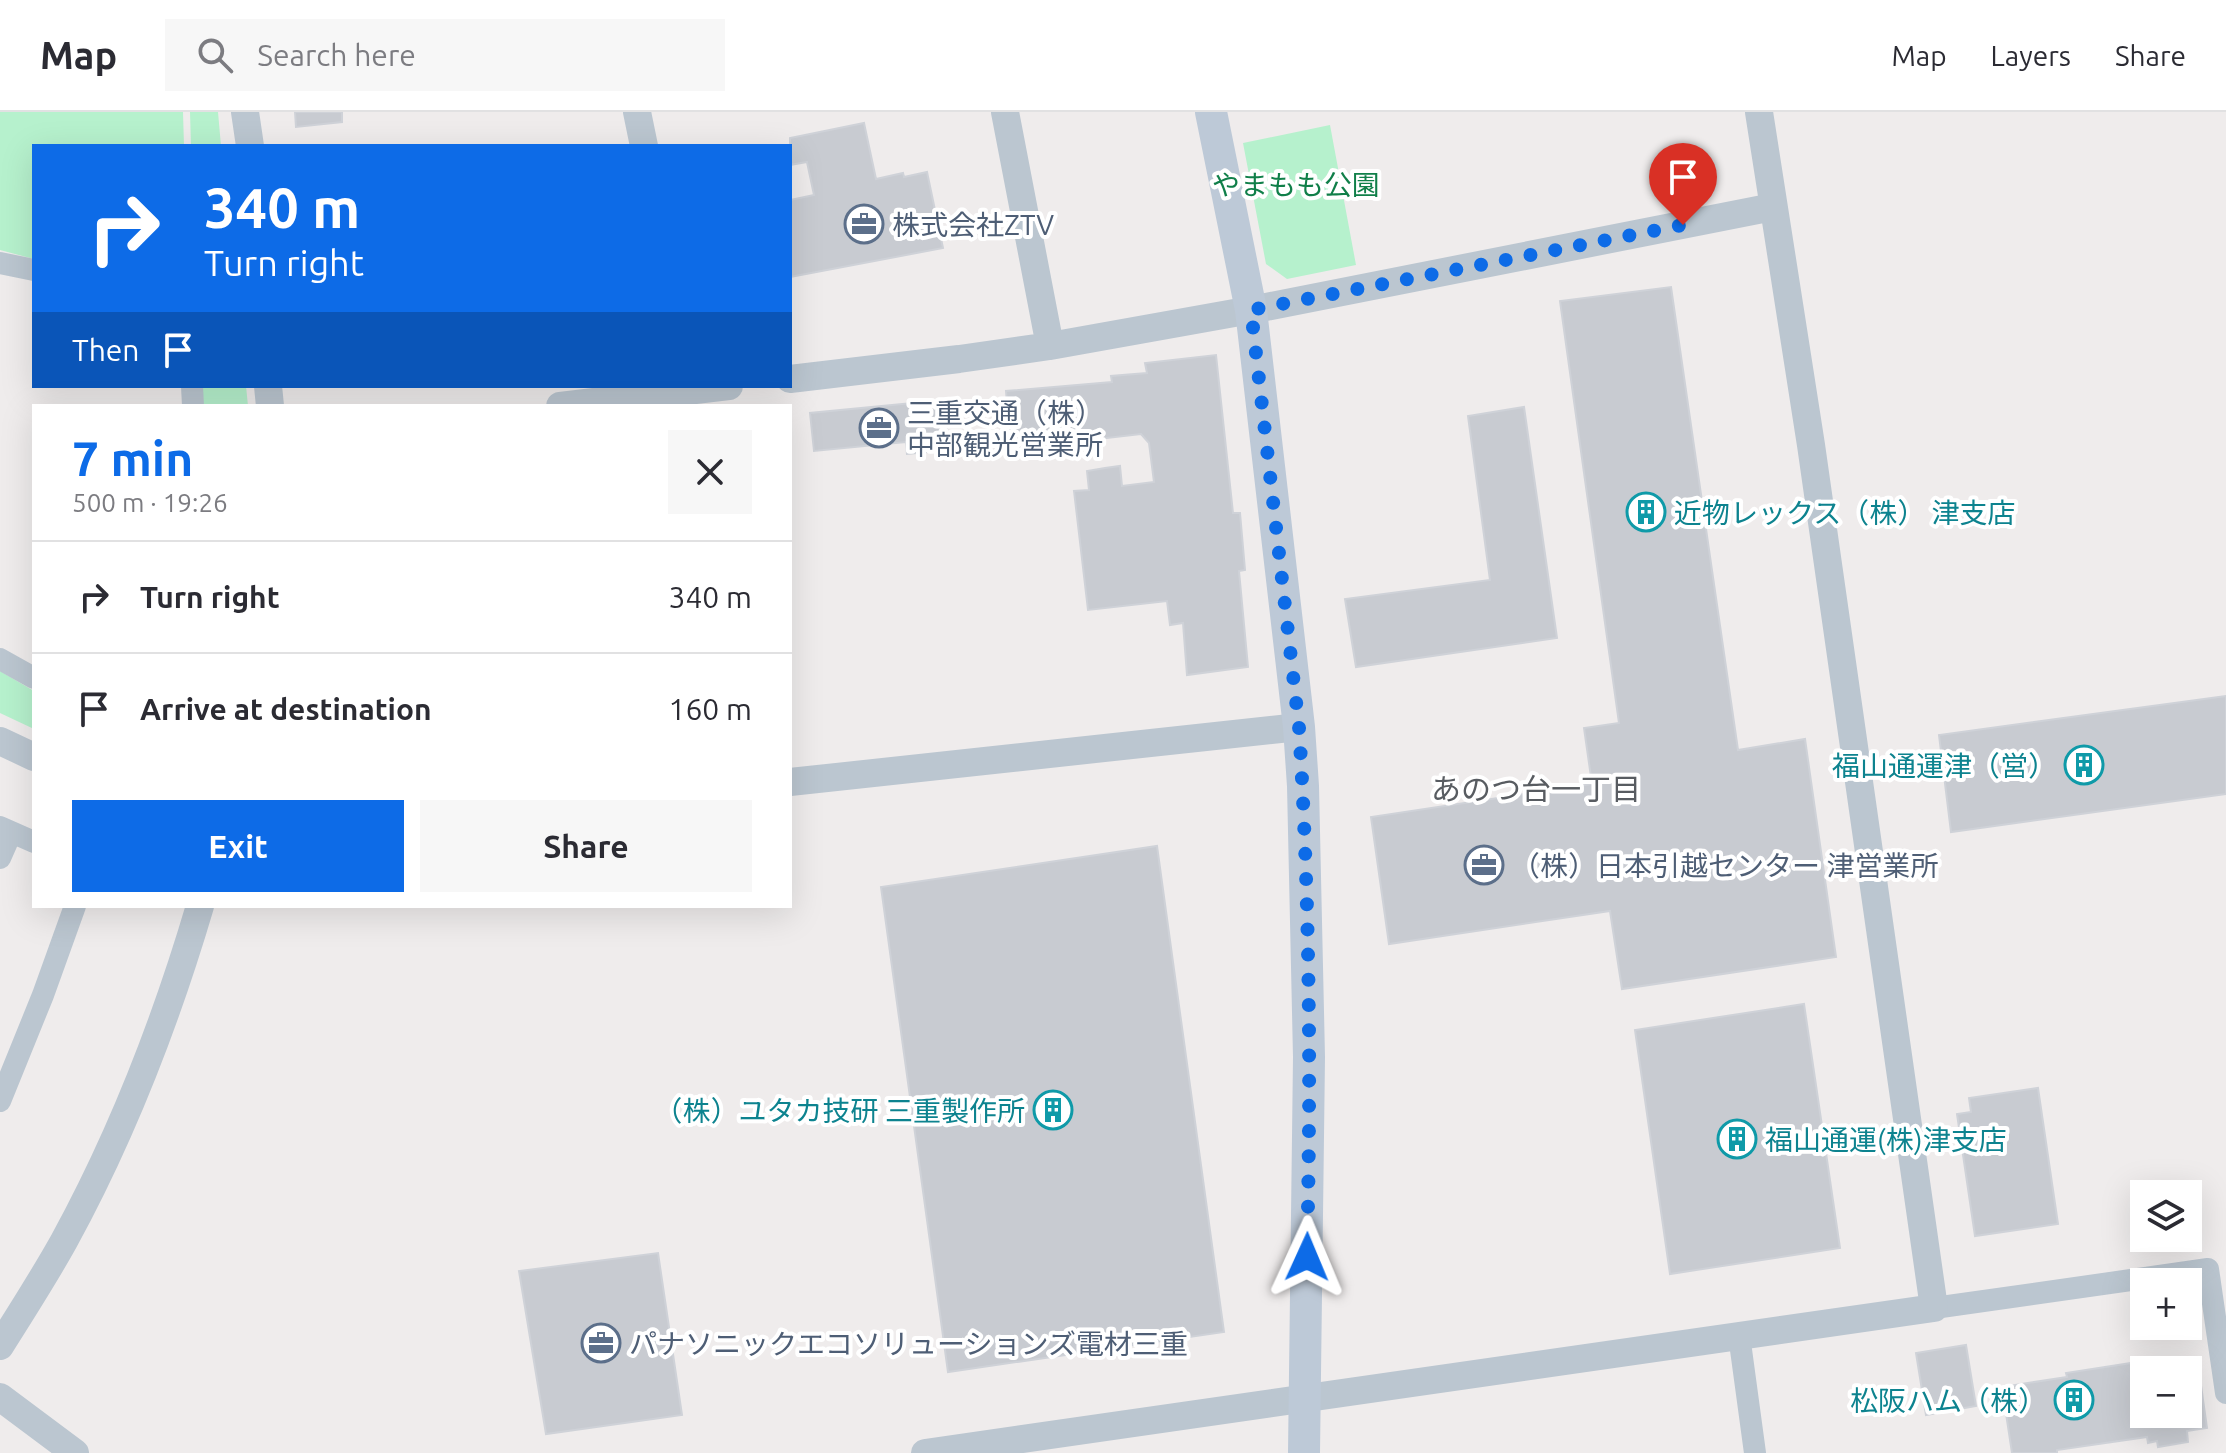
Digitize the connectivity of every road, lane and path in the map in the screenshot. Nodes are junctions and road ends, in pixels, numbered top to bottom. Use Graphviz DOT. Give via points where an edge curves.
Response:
graph roads {
  1 [pos="245,112"];
  2 [pos="637,112"];
  3 [pos="1005,112"];
  4 [pos="1211,112"];
  5 [pos="1759,112"];
  6 [pos="250,144"];
  7 [pos="644,144"];
  8 [pos="1773,207"];
  9 [pos="0,263"];
  10 [pos="32,270"];
  11 [pos="1251,310"];
  12 [pos="1050,346"];
  13 [pos="792,379"];
  14 [pos="691,388"];
  15 [pos="575,404"];
  16 [pos="0,659"];
  17 [pos="32,677"];
  18 [pos="1299,727"];
  19 [pos="0,741"];
  20 [pos="32,756"];
  21 [pos="792,782"];
  22 [pos="5,830"];
  23 [pos="32,841"];
  24 [pos="0,858"];
  25 [pos="74,908"];
  26 [pos="199,908"];
  27 [pos="0,1101"];
  28 [pos="1934,1308"];
  29 [pos="1739,1335"];
  30 [pos="0,1346"];
  31 [pos="2226,1393"];
  32 [pos="0,1397"];
  33 [pos="1304,1397"];
  34 [pos="75,1453"];
  35 [pos="925,1453"];
  36 [pos="1304,1453"];
  37 [pos="1755,1453"];
  1 -- 6 [label="street"];
  2 -- 7 [label="street"];
  3 -- 12 [label="street"];
  4 -- 11 [label="main road"];
  5 -- 8 [label="street"];
  8 -- 11 [label="street"];
  8 -- 28 [label="street"];
  9 -- 10 [label="street"];
  11 -- 12 [label="street"];
  11 -- 18 [label="main road"];
  12 -- 13 [label="street"];
  14 -- 15 [label="street"];
  16 -- 17 [label="street"];
  18 -- 21 [label="street"];
  18 -- 33 [label="main road" via="1309,1057"];
  19 -- 20 [label="street"];
  22 -- 23 [label="street"];
  22 -- 24 [label="street"];
  25 -- 27 [label="street"];
  26 -- 30 [label="street" via="127,1110 64,1239"];
  28 -- 29 [label="street"];
  28 -- 31 [label="street" via="2208,1269"];
  29 -- 33 [label="street"];
  29 -- 37 [label="street"];
  32 -- 34 [label="street"];
  33 -- 35 [label="street"];
  33 -- 36 [label="main road"];
}
